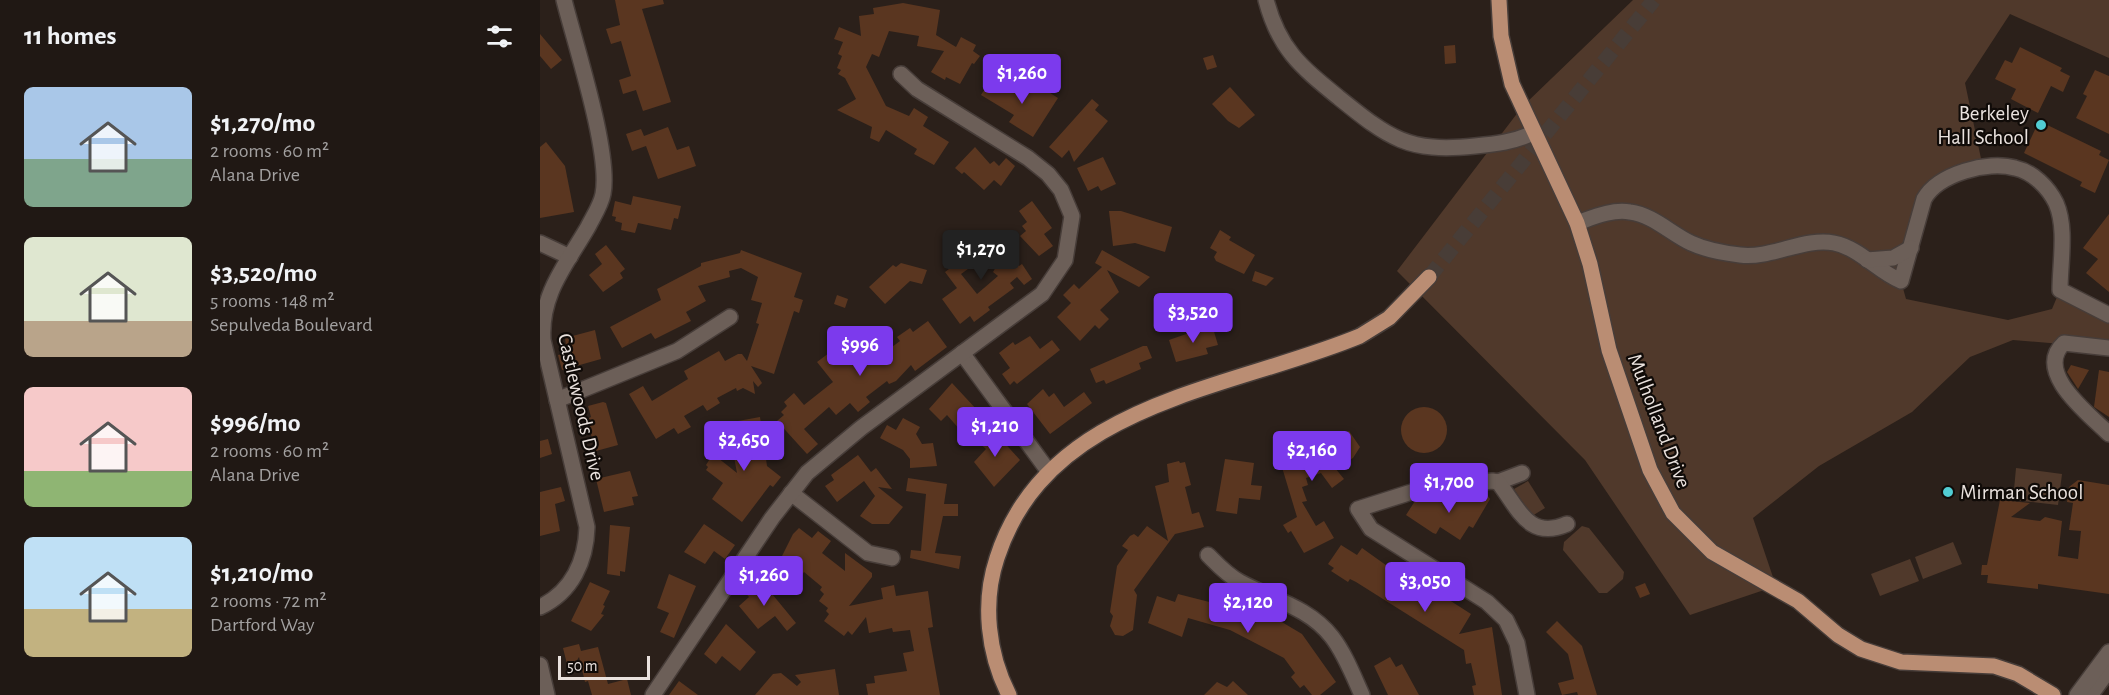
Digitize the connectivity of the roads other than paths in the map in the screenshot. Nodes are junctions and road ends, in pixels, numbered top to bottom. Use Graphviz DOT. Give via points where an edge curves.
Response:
graph roads {
  1 [pos="564,0"];
  2 [pos="1266,0"];
  3 [pos="1499,0"];
  4 [pos="901,74"];
  5 [pos="1533,133"];
  6 [pos="1577,223"];
  7 [pos="540,243"];
  8 [pos="1911,248"];
  9 [pos="570,257"];
  10 [pos="1867,260"];
  11 [pos="1429,278"];
  12 [pos="2109,315"];
  13 [pos="730,316"];
  14 [pos="2109,348"];
  15 [pos="962,353"];
  16 [pos="557,400"];
  17 [pos="2109,434"];
  18 [pos="1049,471"];
  19 [pos="1522,473"];
  20 [pos="1498,482"];
  21 [pos="791,493"];
  22 [pos="1567,524"];
  23 [pos="1208,555"];
  24 [pos="892,558"];
  25 [pos="540,607"];
  26 [pos="2109,652"];
  27 [pos="540,665"];
  28 [pos="2109,670"];
  29 [pos="2088,694"];
  30 [pos="547,695"];
  31 [pos="653,695"];
  32 [pos="1009,695"];
  33 [pos="1362,695"];
  34 [pos="1527,695"];
  35 [pos="2053,695"];
  1 -- 9 [label="street, Castlewoods Drive" via="600,144 603,193"];
  2 -- 5 [label="street" via="1277,34 1295,62 1393,137 1418,147 1438,149 1504,143"];
  3 -- 5 [label="main road, Mulholland Drive" via="1505,61"];
  4 -- 15 [label="street" via="1048,174 1061,190 1072,216 1065,260 1053,281 1042,294"];
  5 -- 6 [label="main road, Mulholland Drive"];
  6 -- 10 [label="street" via="1602,214 1629,212 1652,219 1697,245 1727,254 1754,256 1832,242"];
  6 -- 35 [label="main road, Mulholland Drive" via="1610,350 1650,470 1673,513 1687,529 1722,559 1798,601 1861,649 1901,662 1994,666 2031,680"];
  7 -- 9 [label="street"];
  8 -- 10 [label="street" via="1893,258"];
  8 -- 10 [label="street" via="1901,281 1887,276"];
  8 -- 12 [label="street" via="1924,199 1935,185 1983,168 2013,167 2042,183 2060,213 2060,290"];
  9 -- 16 [label="street, Castlewoods Drive" via="546,300 542,320"];
  11 -- 18 [label="main road" via="1403,307 1375,328 1342,343 1150,406 1111,426"];
  13 -- 16 [label="street" via="677,351"];
  14 -- 17 [label="street" via="2064,343 2055,353 2054,363 2060,382"];
  15 -- 18 [label="street"];
  15 -- 21 [label="street" via="823,458"];
  16 -- 25 [label="street, Castlewoods Drive" via="587,528 587,547 570,584"];
  18 -- 32 [label="main road" via="1018,508 993,569 989,629 995,661"];
  19 -- 20 [label="street"];
  20 -- 22 [label="street" via="1525,520 1550,529"];
  20 -- 34 [label="street" via="1418,490 1358,509 1371,529 1487,602 1506,620 1517,643"];
  21 -- 24 [label="street" via="867,553"];
  21 -- 31 [label="street"];
  23 -- 33 [label="street" via="1239,582 1294,606 1320,624 1332,636"];
  26 -- 29 [label="street"];
  27 -- 30 [label="street"];
  28 -- 29 [label="street"];
}
